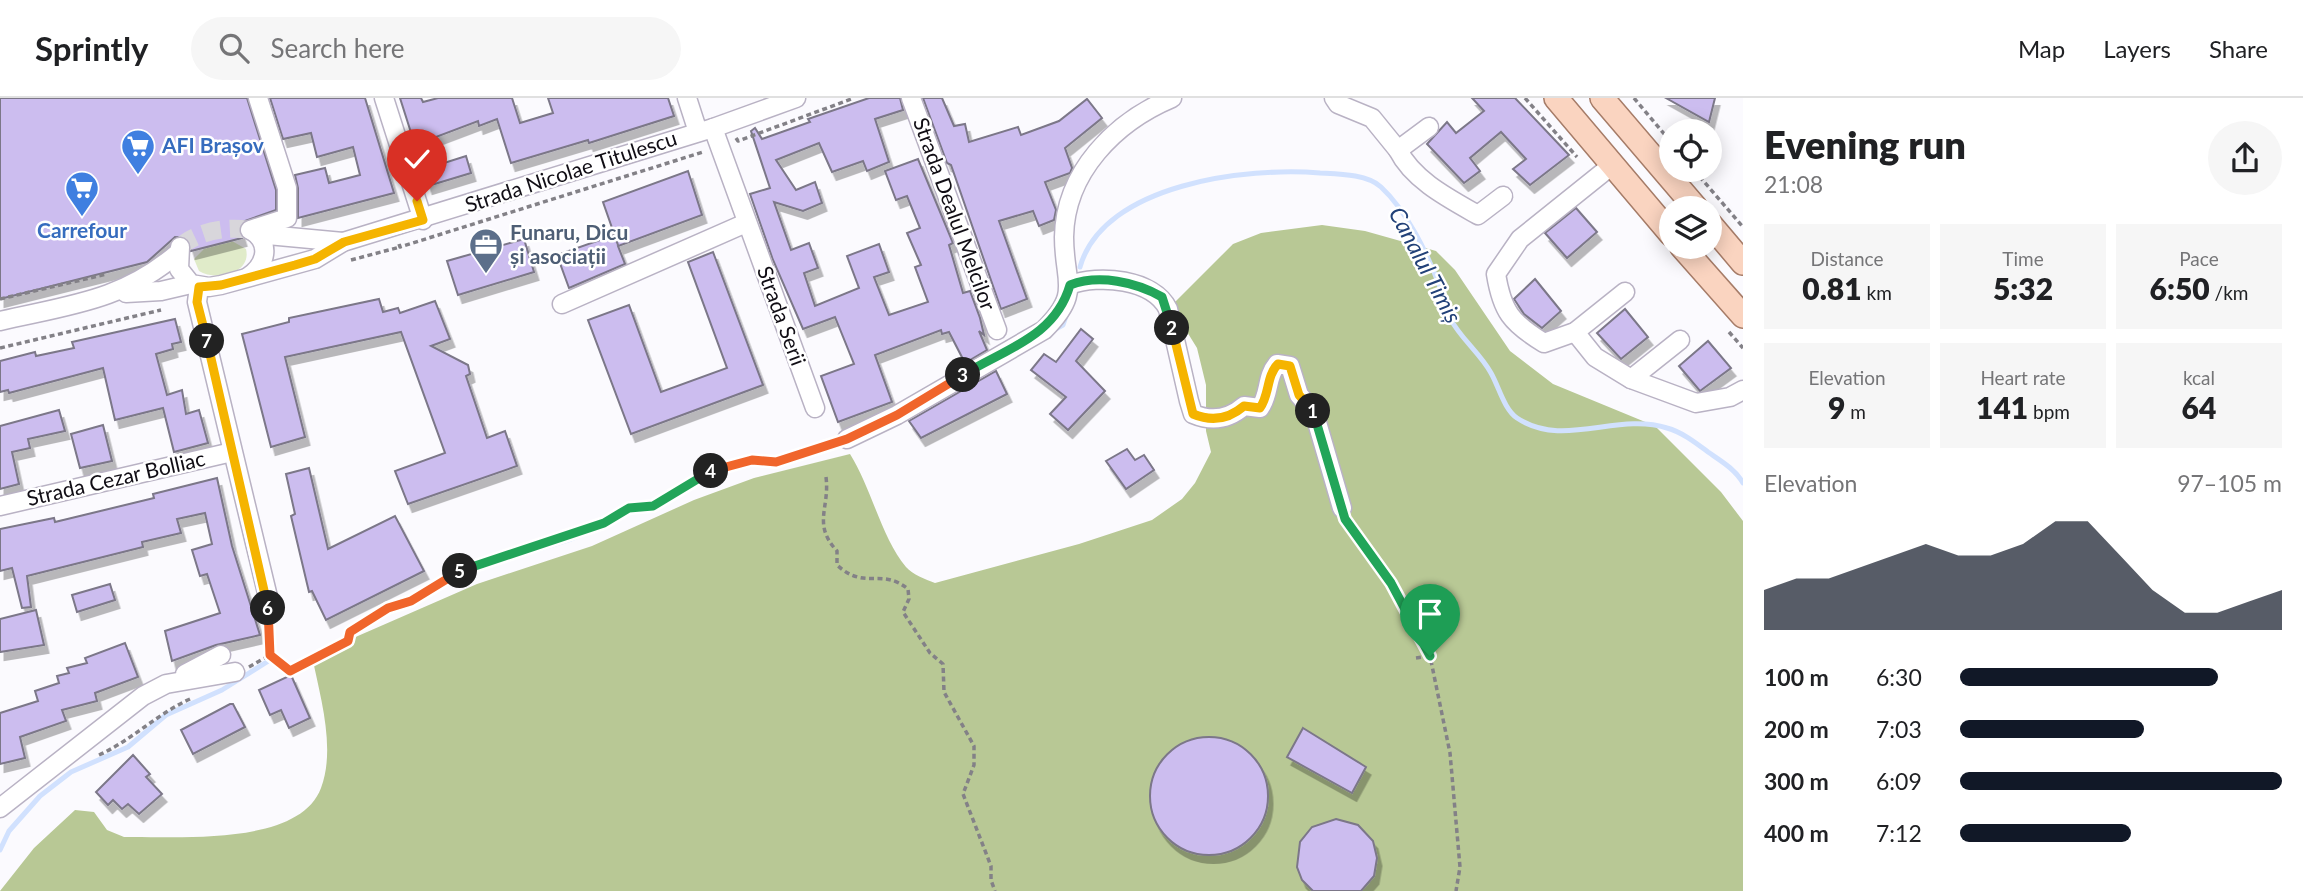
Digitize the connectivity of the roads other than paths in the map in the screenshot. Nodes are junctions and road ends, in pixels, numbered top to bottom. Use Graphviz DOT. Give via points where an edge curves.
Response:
graph roads {
  1 [pos="258,98"];
  2 [pos="384,98"];
  3 [pos="687,98"];
  4 [pos="796,98"];
  5 [pos="911,98"];
  6 [pos="1172,98"];
  7 [pos="1334,98"];
  8 [pos="1556,98"];
  9 [pos="1602,98"];
  10 [pos="1429,127"];
  11 [pos="705,130"];
  12 [pos="1398,150"];
  13 [pos="1611,166"];
  14 [pos="1503,196"];
  15 [pos="1686,196"];
  16 [pos="423,220"];
  17 [pos="1659,220"];
  18 [pos="747,223"];
  19 [pos="254,232"];
  20 [pos="1722,238"];
  21 [pos="344,242"];
  22 [pos="1693,259"];
  23 [pos="1743,263"];
  24 [pos="248,277"];
  25 [pos="195,285"];
  26 [pos="1070,285"];
  27 [pos="119,292"];
  28 [pos="1625,292"];
  29 [pos="562,304"];
  30 [pos="1743,316"];
  31 [pos="0,321"];
  32 [pos="997,330"];
  33 [pos="1575,332"];
  34 [pos="1679,340"];
  35 [pos="1631,379"];
  36 [pos="1743,390"];
  37 [pos="815,408"];
  38 [pos="847,439"];
  39 [pos="232,452"];
  40 [pos="0,506"];
  41 [pos="1342,508"];
  42 [pos="268,597"];
  43 [pos="221,655"];
  44 [pos="235,672"];
  45 [pos="166,684"];
  46 [pos="0,808"];
  1 -- 19 [label="street" via="287,188 287,218"];
  2 -- 16 [label="street"];
  3 -- 11 [label="street, Strada Serii"];
  4 -- 11 [label="street, Strada Nicolae Titulescu"];
  5 -- 32 [label="street, Strada Dealul Melcilor"];
  6 -- 26 [label="street" via="1134,117 1080,174 1069,196 1065,222"];
  7 -- 12 [label="street" via="1372,118"];
  8 -- 13 [label="main road"];
  9 -- 15 [label="main road"];
  10 -- 12 [label="street"];
  11 -- 16 [label="street, Strada Nicolae Titulescu"];
  11 -- 18 [label="street, Strada Serii"];
  12 -- 14 [label="street" via="1406,166 1478,215"];
  13 -- 17 [label="main road"];
  13 -- 33 [label="street" via="1520,239 1496,274 1502,305 1525,332 1544,343"];
  16 -- 21 [label="street, Strada Nicolae Titulescu"];
  18 -- 29 [label="street"];
  18 -- 37 [label="street, Strada Serii"];
  19 -- 21 [label="street, Strada Nicolae Titulescu"];
  19 -- 24 [label="street" via="265,252 258,270"];
  20 -- 23 [label="main road"];
  21 -- 24 [label="street, Strada Nicolae Titulescu" via="315,259"];
  22 -- 30 [label="main road"];
  24 -- 25 [label="street, Strada Nicolae Titulescu"];
  25 -- 27 [label="street, Strada Nicolae Titulescu"];
  25 -- 27 [label="street, Strada Nicolae Titulescu" via="180,269 179,250 141,282"];
  25 -- 39 [label="street"];
  26 -- 38 [label="street" via="1065,305 1044,330"];
  26 -- 41 [label="street" via="1082,281 1130,283 1162,297 1193,414 1217,419 1234,415 1244,406 1260,408 1266,400 1270,372 1278,364 1290,366 1299,395 1314,412"];
  27 -- 31 [label="street, Strada Nicolae Titulescu"];
  28 -- 33 [label="street"];
  33 -- 35 [label="street" via="1595,357"];
  34 -- 35 [label="street"];
  35 -- 36 [label="street" via="1696,403"];
  39 -- 40 [label="street, Strada Cezar Bolliac"];
  39 -- 42 [label="street"];
  43 -- 45 [label="street"];
  44 -- 45 [label="street"];
  45 -- 46 [label="street" via="143,696"];
}
